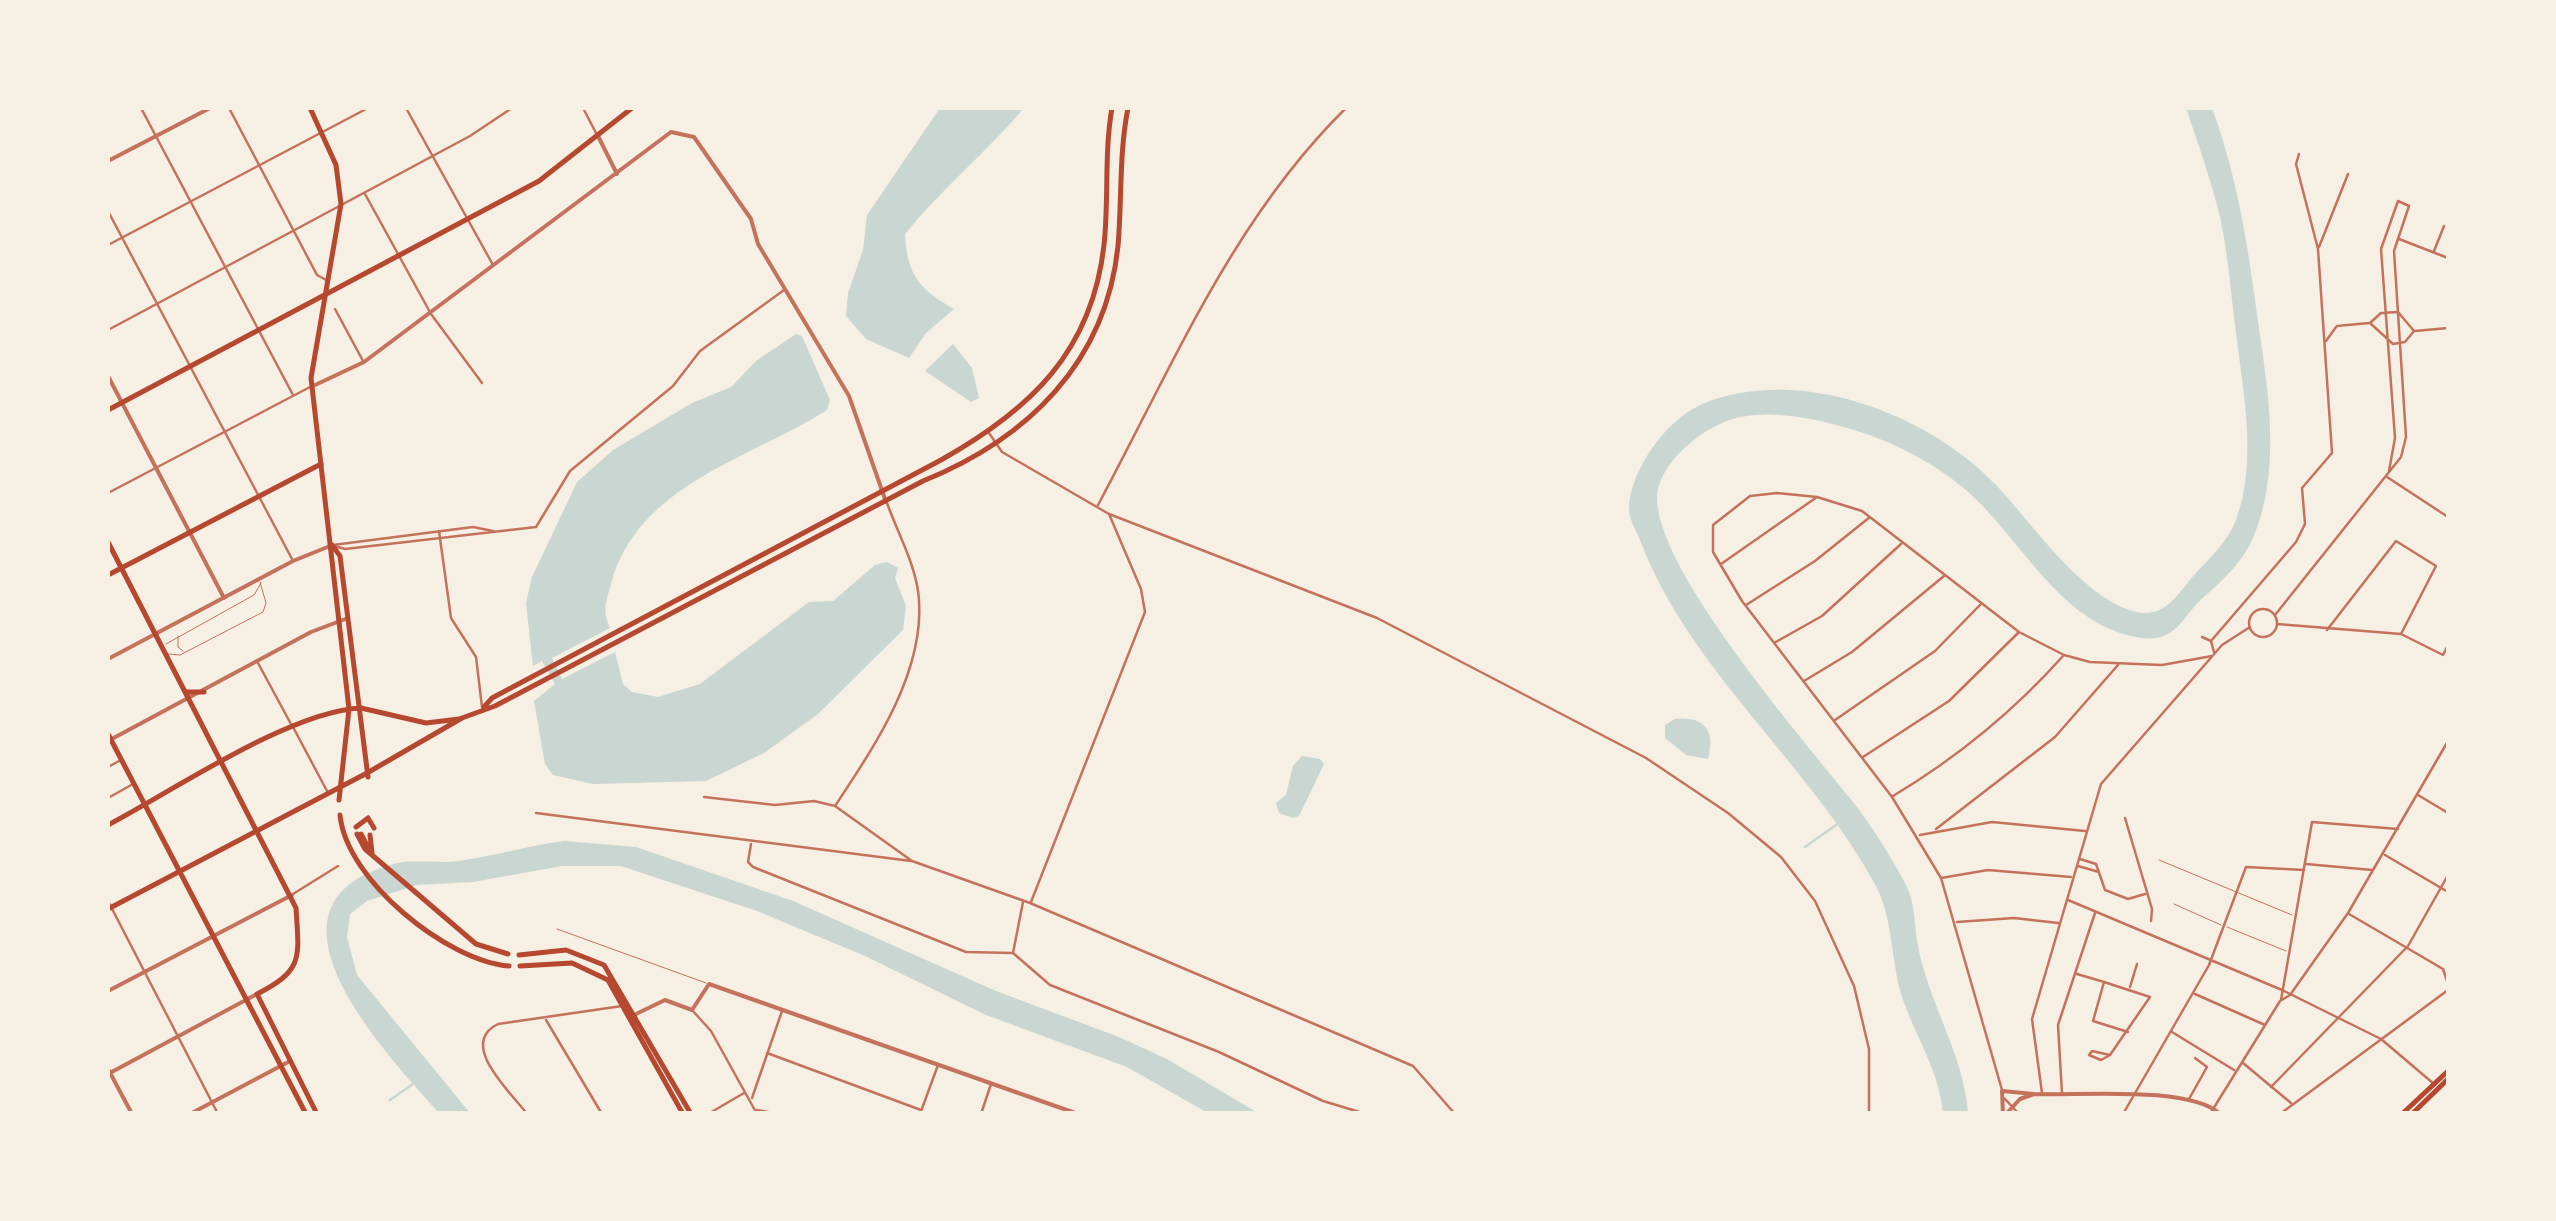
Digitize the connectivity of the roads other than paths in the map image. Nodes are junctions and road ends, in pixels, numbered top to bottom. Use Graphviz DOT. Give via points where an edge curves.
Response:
graph roads {
  1 [pos="141,108"];
  2 [pos="210,108"];
  3 [pos="229,108"];
  4 [pos="310,108"];
  5 [pos="368,108"];
  6 [pos="406,108"];
  7 [pos="512,108"];
  8 [pos="583,108"];
  9 [pos="632,108"];
  10 [pos="1112,108"];
  11 [pos="1128,108"];
  12 [pos="1346,108"];
  13 [pos="322,131"];
  14 [pos="597,134"];
  15 [pos="155,136"];
  16 [pos="2298,154"];
  17 [pos="431,156"];
  18 [pos="108,160"];
  19 [pos="259,164"];
  20 [pos="617,174"];
  21 [pos="2348,174"];
  22 [pos="363,191"];
  23 [pos="191,200"];
  24 [pos="341,204"];
  25 [pos="108,210"];
  26 [pos="466,220"];
  27 [pos="2444,226"];
  28 [pos="293,230"];
  29 [pos="122,238"];
  30 [pos="2398,238"];
  31 [pos="108,245"];
  32 [pos="2318,249"];
  33 [pos="2434,252"];
  34 [pos="396,258"];
  35 [pos="2448,258"];
  36 [pos="224,266"];
  37 [pos="494,266"];
  38 [pos="329,282"];
  39 [pos="785,289"];
  40 [pos="2396,292"];
  41 [pos="2384,294"];
  42 [pos="326,295"];
  43 [pos="156,304"];
  44 [pos="336,309"];
  45 [pos="2386,312"];
  46 [pos="2398,312"];
  47 [pos="431,314"];
  48 [pos="2323,316"];
  49 [pos="2370,323"];
  50 [pos="2337,326"];
  51 [pos="2448,328"];
  52 [pos="108,330"];
  53 [pos="259,330"];
  54 [pos="2414,331"];
  55 [pos="2388,340"];
  56 [pos="2325,343"];
  57 [pos="2400,343"];
  58 [pos="364,362"];
  59 [pos="2401,364"];
  60 [pos="2390,365"];
  61 [pos="190,366"];
  62 [pos="108,376"];
  63 [pos="482,384"];
  64 [pos="312,386"];
  65 [pos="293,395"];
  66 [pos="121,403"];
  67 [pos="108,410"];
  68 [pos="225,430"];
  69 [pos="989,433"];
  70 [pos="2395,438"];
  71 [pos="2406,438"];
  72 [pos="997,446"];
  73 [pos="321,464"];
  74 [pos="155,468"];
  75 [pos="2389,470"];
  76 [pos="2385,476"];
  77 [pos="108,493"];
  78 [pos="883,493"];
  79 [pos="258,496"];
  80 [pos="1817,497"];
  81 [pos="886,502"];
  82 [pos="1097,506"];
  83 [pos="1109,514"];
  84 [pos="1870,516"];
  85 [pos="2448,517"];
  86 [pos="439,531"];
  87 [pos="498,532"];
  88 [pos="189,533"];
  89 [pos="440,538"];
  90 [pos="108,542"];
  91 [pos="1902,543"];
  92 [pos="332,545"];
  93 [pos="293,561"];
  94 [pos="1720,565"];
  95 [pos="121,568"];
  96 [pos="108,575"];
  97 [pos="1945,575"];
  98 [pos="259,581"];
  99 [pos="254,595"];
  100 [pos="224,598"];
  101 [pos="266,599"];
  102 [pos="1981,604"];
  103 [pos="1745,606"];
  104 [pos="2275,615"];
  105 [pos="348,618"];
  106 [pos="337,622"];
  107 [pos="2277,624"];
  108 [pos="2250,627"];
  109 [pos="2327,630"];
  110 [pos="2019,632"];
  111 [pos="155,634"];
  112 [pos="179,634"];
  113 [pos="2401,634"];
  114 [pos="2202,637"];
  115 [pos="2212,641"];
  116 [pos="1774,643"];
  117 [pos="2448,645"];
  118 [pos="164,650"];
  119 [pos="186,652"];
  120 [pos="2214,654"];
  121 [pos="2064,655"];
  122 [pos="108,659"];
  123 [pos="258,662"];
  124 [pos="2119,664"];
  125 [pos="1804,680"];
  126 [pos="186,692"];
  127 [pos="204,692"];
  128 [pos="190,700"];
  129 [pos="349,708"];
  130 [pos="361,708"];
  131 [pos="482,709"];
  132 [pos="462,718"];
  133 [pos="1835,720"];
  134 [pos="426,723"];
  135 [pos="293,728"];
  136 [pos="109,738"];
  137 [pos="428,739"];
  138 [pos="2448,741"];
  139 [pos="1863,757"];
  140 [pos="122,759"];
  141 [pos="224,763"];
  142 [pos="108,767"];
  143 [pos="368,775"];
  144 [pos="134,784"];
  145 [pos="340,785"];
  146 [pos="327,791"];
  147 [pos="2417,794"];
  148 [pos="1892,797"];
  149 [pos="108,798"];
  150 [pos="704,798"];
  151 [pos="339,800"];
  152 [pos="146,805"];
  153 [pos="835,806"];
  154 [pos="536,812"];
  155 [pos="2448,813"];
  156 [pos="340,815"];
  157 [pos="2125,818"];
  158 [pos="108,825"];
  159 [pos="1936,828"];
  160 [pos="258,829"];
  161 [pos="2398,829"];
  162 [pos="365,831"];
  163 [pos="2086,831"];
  164 [pos="1917,836"];
  165 [pos="752,842"];
  166 [pos="2384,854"];
  167 [pos="2078,859"];
  168 [pos="2159,860"];
  169 [pos="912,861"];
  170 [pos="2076,865"];
  171 [pos="338,866"];
  172 [pos="2304,867"];
  173 [pos="180,870"];
  174 [pos="2374,870"];
  175 [pos="2099,872"];
  176 [pos="2448,875"];
  177 [pos="1942,878"];
  178 [pos="2073,878"];
  179 [pos="2441,888"];
  180 [pos="2237,892"];
  181 [pos="2448,892"];
  182 [pos="2147,893"];
  183 [pos="292,895"];
  184 [pos="2066,899"];
  185 [pos="1023,900"];
  186 [pos="1030,903"];
  187 [pos="2174,904"];
  188 [pos="109,906"];
  189 [pos="2096,911"];
  190 [pos="2348,913"];
  191 [pos="2295,916"];
  192 [pos="2151,921"];
  193 [pos="1958,922"];
  194 [pos="2059,924"];
  195 [pos="2224,926"];
  196 [pos="557,929"];
  197 [pos="214,936"];
  198 [pos="2408,946"];
  199 [pos="2289,952"];
  200 [pos="1013,953"];
  201 [pos="508,954"];
  202 [pos="518,954"];
  203 [pos="2210,960"];
  204 [pos="2137,964"];
  205 [pos="510,966"];
  206 [pos="520,966"];
  207 [pos="2443,969"];
  208 [pos="144,972"];
  209 [pos="2448,972"];
  210 [pos="2075,973"];
  211 [pos="2104,982"];
  212 [pos="709,984"];
  213 [pos="2448,987"];
  214 [pos="2130,989"];
  215 [pos="2282,990"];
  216 [pos="108,991"];
  217 [pos="2194,993"];
  218 [pos="257,994"];
  219 [pos="2290,995"];
  220 [pos="246,1000"];
  221 [pos="2280,1001"];
  222 [pos="623,1006"];
  223 [pos="692,1010"];
  224 [pos="783,1010"];
  225 [pos="636,1014"];
  226 [pos="2338,1018"];
  227 [pos="546,1020"];
  228 [pos="2265,1025"];
  229 [pos="2128,1032"];
  230 [pos="2171,1032"];
  231 [pos="178,1037"];
  232 [pos="2380,1039"];
  233 [pos="767,1053"];
  234 [pos="654,1054"];
  235 [pos="2110,1056"];
  236 [pos="2195,1058"];
  237 [pos="290,1061"];
  238 [pos="2242,1062"];
  239 [pos="938,1064"];
  240 [pos="281,1066"];
  241 [pos="2448,1071"];
  242 [pos="108,1072"];
  243 [pos="2236,1072"];
  244 [pos="2448,1080"];
  245 [pos="992,1083"];
  246 [pos="2436,1086"];
  247 [pos="2272,1087"];
  248 [pos="2002,1091"];
  249 [pos="746,1093"];
  250 [pos="2034,1094"];
  251 [pos="2042,1095"];
  252 [pos="2062,1095"];
  253 [pos="2133,1097"];
  254 [pos="2189,1100"];
  255 [pos="750,1101"];
  256 [pos="212,1102"];
  257 [pos="2292,1104"];
  258 [pos="2010,1107"];
  259 [pos="2212,1111"];
  260 [pos="756,1112"];
  261 [pos="921,1112"];
  262 [pos="132,1114"];
  263 [pos="190,1114"];
  264 [pos="218,1114"];
  265 [pos="306,1114"];
  266 [pos="318,1114"];
  267 [pos="527,1114"];
  268 [pos="602,1114"];
  269 [pos="687,1114"];
  270 [pos="708,1114"];
  271 [pos="779,1114"];
  272 [pos="981,1114"];
  273 [pos="1078,1114"];
  274 [pos="1366,1114"];
  275 [pos="1455,1114"];
  276 [pos="1869,1114"];
  277 [pos="2004,1114"];
  278 [pos="2019,1114"];
  279 [pos="2124,1114"];
  280 [pos="2220,1114"];
  281 [pos="2280,1114"];
  282 [pos="2402,1114"];
  283 [pos="2412,1114"];
  1 -- 15 [label="street"];
  2 -- 15 [label="street"];
  3 -- 19 [label="street"];
  4 -- 13 [label="main road"];
  5 -- 13 [label="street"];
  6 -- 17 [label="street"];
  7 -- 17 [label="street"];
  8 -- 14 [label="street"];
  9 -- 14 [label="main road"];
  10 -- 69 [label="main road" via="1104,241 1085,318 1042,386"];
  11 -- 72 [label="main road" via="1116,263 1101,318 1063,385"];
  12 -- 82 [label="street" via="1302,150 1256,212"];
  13 -- 19 [label="street"];
  13 -- 24 [label="main road" via="336,164"];
  14 -- 20 [label="street"];
  14 -- 26 [label="main road" via="539,181"];
  15 -- 18 [label="street"];
  15 -- 23 [label="street"];
  16 -- 32 [label="street"];
  17 -- 22 [label="street"];
  17 -- 26 [label="street"];
  19 -- 23 [label="street"];
  19 -- 28 [label="street"];
  20 -- 37 [label="street"];
  20 -- 39 [label="street" via="670,132 694,137 742,205"];
  21 -- 32 [label="street"];
  22 -- 24 [label="street"];
  22 -- 34 [label="street"];
  23 -- 29 [label="street"];
  23 -- 36 [label="street"];
  24 -- 28 [label="street"];
  24 -- 38 [label="main road"];
  25 -- 29 [label="street"];
  26 -- 34 [label="main road"];
  26 -- 37 [label="street"];
  27 -- 33 [label="street"];
  28 -- 36 [label="street"];
  28 -- 38 [label="street" via="317,276"];
  29 -- 31 [label="street"];
  29 -- 43 [label="street"];
  30 -- 33 [label="street"];
  30 -- 40 [label="street"];
  30 -- 41 [label="street" via="2409,206 2398,201 2381,249"];
  32 -- 48 [label="street"];
  33 -- 35 [label="street"];
  34 -- 42 [label="main road"];
  34 -- 47 [label="street"];
  36 -- 43 [label="street"];
  36 -- 53 [label="street"];
  37 -- 47 [label="street"];
  38 -- 42 [label="main road"];
  39 -- 78 [label="street" via="849,396"];
  39 -- 87 [label="street" via="700,351 673,386 587,454 541,523"];
  40 -- 41 [label="street"];
  40 -- 46 [label="street"];
  41 -- 45 [label="street"];
  42 -- 53 [label="main road"];
  42 -- 64 [label="main road"];
  43 -- 52 [label="street"];
  43 -- 61 [label="street"];
  44 -- 58 [label="street"];
  45 -- 46 [label="street"];
  45 -- 49 [label="street"];
  45 -- 55 [label="street"];
  46 -- 54 [label="street"];
  46 -- 57 [label="street"];
  47 -- 58 [label="street"];
  47 -- 63 [label="street"];
  48 -- 50 [label="street"];
  48 -- 56 [label="street"];
  49 -- 50 [label="street"];
  49 -- 55 [label="street"];
  50 -- 56 [label="street"];
  51 -- 54 [label="street"];
  53 -- 61 [label="main road"];
  53 -- 65 [label="street"];
  54 -- 57 [label="street"];
  55 -- 57 [label="street"];
  55 -- 60 [label="street"];
  56 -- 115 [label="street" via="2332,453 2302,488 2304,524 2296,542"];
  57 -- 59 [label="street"];
  58 -- 64 [label="street"];
  59 -- 60 [label="street"];
  59 -- 71 [label="street"];
  60 -- 70 [label="street"];
  61 -- 66 [label="main road"];
  61 -- 68 [label="street"];
  62 -- 66 [label="street"];
  64 -- 65 [label="street"];
  64 -- 73 [label="main road"];
  65 -- 68 [label="street"];
  66 -- 67 [label="main road"];
  66 -- 74 [label="street"];
  68 -- 74 [label="street"];
  68 -- 79 [label="street"];
  69 -- 72 [label="street"];
  69 -- 78 [label="main road"];
  70 -- 71 [label="street"];
  70 -- 75 [label="street"];
  71 -- 75 [label="street"];
  72 -- 81 [label="main road"];
  72 -- 82 [label="street"];
  73 -- 79 [label="main road"];
  73 -- 92 [label="main road"];
  74 -- 77 [label="street"];
  74 -- 88 [label="street"];
  75 -- 76 [label="street"];
  76 -- 85 [label="street"];
  76 -- 104 [label="street"];
  78 -- 81 [label="street"];
  78 -- 131 [label="main road"];
  79 -- 88 [label="main road"];
  79 -- 93 [label="street"];
  80 -- 84 [label="street"];
  80 -- 94 [label="street"];
  80 -- 94 [label="street" via="1750,496 1721,515 1710,534"];
  81 -- 131 [label="main road"];
  81 -- 153 [label="street" via="917,586 918,619 890,721"];
  82 -- 83 [label="street"];
  83 -- 186 [label="street" via="1145,612"];
  83 -- 276 [label="street" via="1378,618 1646,758 1728,813 1781,857 1815,901 1858,1002 1869,1049"];
  84 -- 91 [label="street"];
  84 -- 103 [label="street"];
  86 -- 87 [label="street"];
  86 -- 89 [label="street"];
  86 -- 92 [label="street"];
  87 -- 89 [label="street"];
  88 -- 95 [label="main road"];
  88 -- 100 [label="street"];
  89 -- 92 [label="street"];
  89 -- 131 [label="street" via="451,618 476,657"];
  90 -- 95 [label="main road"];
  91 -- 97 [label="street"];
  91 -- 116 [label="street" via="1822,616"];
  92 -- 93 [label="street"];
  92 -- 105 [label="main road" via="340,556"];
  92 -- 106 [label="main road"];
  93 -- 98 [label="street"];
  94 -- 103 [label="street"];
  95 -- 96 [label="main road"];
  95 -- 111 [label="main road"];
  97 -- 102 [label="street"];
  97 -- 125 [label="street" via="1852,652"];
  98 -- 99 [label="lane"];
  98 -- 100 [label="street"];
  98 -- 101 [label="lane"];
  99 -- 101 [label="lane"];
  99 -- 112 [label="lane"];
  100 -- 111 [label="street"];
  101 -- 119 [label="lane" via="260,614"];
  102 -- 110 [label="street"];
  102 -- 133 [label="street" via="1935,650"];
  103 -- 116 [label="street"];
  104 -- 107 [label="street"];
  104 -- 108 [label="street" via="2257,610"];
  105 -- 106 [label="street"];
  105 -- 130 [label="main road"];
  106 -- 123 [label="street"];
  106 -- 129 [label="main road"];
  107 -- 108 [label="street" via="2265,637"];
  107 -- 109 [label="street"];
  108 -- 120 [label="street"];
  109 -- 113 [label="street"];
  109 -- 113 [label="street" via="2396,542 2436,566"];
  110 -- 121 [label="street"];
  110 -- 139 [label="street" via="1949,701"];
  111 -- 118 [label="main road"];
  111 -- 122 [label="street"];
  112 -- 118 [label="lane"];
  112 -- 119 [label="lane" via="178,647"];
  113 -- 117 [label="street" via="2444,654"];
  114 -- 115 [label="street"];
  115 -- 120 [label="street"];
  116 -- 125 [label="street"];
  118 -- 119 [label="lane" via="175,657"];
  118 -- 126 [label="main road"];
  120 -- 124 [label="street"];
  120 -- 163 [label="street" via="2106,776"];
  121 -- 124 [label="street"];
  121 -- 148 [label="street" via="1993,726"];
  123 -- 127 [label="street"];
  123 -- 135 [label="street"];
  124 -- 159 [label="street" via="2055,738"];
  125 -- 133 [label="street"];
  126 -- 127 [label="main road"];
  126 -- 128 [label="main road"];
  127 -- 128 [label="street"];
  128 -- 136 [label="street"];
  128 -- 141 [label="main road"];
  129 -- 130 [label="main road"];
  129 -- 135 [label="main road"];
  129 -- 145 [label="main road"];
  130 -- 134 [label="main road"];
  130 -- 143 [label="main road"];
  131 -- 132 [label="main road"];
  132 -- 134 [label="main road"];
  132 -- 137 [label="main road"];
  133 -- 139 [label="street"];
  134 -- 137 [label="main road"];
  135 -- 141 [label="main road"];
  135 -- 146 [label="street"];
  136 -- 140 [label="main road"];
  137 -- 143 [label="main road"];
  138 -- 147 [label="street"];
  139 -- 148 [label="street"];
  140 -- 142 [label="street"];
  140 -- 144 [label="main road"];
  141 -- 152 [label="main road"];
  141 -- 160 [label="main road"];
  143 -- 145 [label="main road"];
  144 -- 149 [label="street"];
  144 -- 152 [label="main road"];
  145 -- 146 [label="main road"];
  145 -- 151 [label="main road"];
  146 -- 160 [label="main road"];
  147 -- 155 [label="street"];
  147 -- 161 [label="street"];
  148 -- 164 [label="street"];
  150 -- 153 [label="street"];
  152 -- 158 [label="main road"];
  152 -- 173 [label="main road"];
  153 -- 169 [label="street"];
  154 -- 165 [label="street"];
  156 -- 205 [label="main road" via="357,856 400,911 451,947"];
  157 -- 182 [label="street"];
  159 -- 163 [label="street" via="1992,822"];
  159 -- 164 [label="street"];
  160 -- 173 [label="main road"];
  160 -- 183 [label="main road"];
  161 -- 166 [label="street"];
  161 -- 172 [label="street" via="2312,822"];
  162 -- 162 [label="main road" via="368,818"];
  162 -- 201 [label="main road" via="372,853 460,930 485,950"];
  163 -- 167 [label="street"];
  164 -- 177 [label="street"];
  165 -- 169 [label="street"];
  165 -- 200 [label="street" via="752,867 966,952"];
  166 -- 174 [label="street"];
  166 -- 179 [label="street"];
  167 -- 170 [label="street"];
  167 -- 175 [label="street" via="2096,864"];
  168 -- 180 [label="lane"];
  169 -- 185 [label="street"];
  170 -- 175 [label="street"];
  170 -- 178 [label="street"];
  171 -- 183 [label="street"];
  172 -- 174 [label="street"];
  172 -- 180 [label="street" via="2246,868"];
  172 -- 191 [label="street"];
  173 -- 188 [label="main road"];
  173 -- 197 [label="main road"];
  174 -- 190 [label="street"];
  175 -- 182 [label="street" via="2105,890 2128,899"];
  176 -- 179 [label="street"];
  177 -- 178 [label="street" via="1988,870"];
  177 -- 193 [label="street"];
  178 -- 184 [label="street"];
  179 -- 181 [label="street"];
  179 -- 198 [label="street"];
  180 -- 191 [label="lane"];
  180 -- 195 [label="street"];
  182 -- 192 [label="street"];
  183 -- 197 [label="street"];
  183 -- 218 [label="main road" via="298,950 286,980"];
  184 -- 189 [label="street"];
  184 -- 194 [label="street"];
  185 -- 186 [label="street"];
  185 -- 200 [label="street"];
  186 -- 275 [label="street" via="1413,1066"];
  187 -- 195 [label="lane"];
  188 -- 208 [label="street"];
  189 -- 203 [label="street"];
  189 -- 210 [label="street"];
  190 -- 198 [label="street"];
  190 -- 219 [label="street"];
  191 -- 199 [label="street"];
  193 -- 194 [label="street" via="2014,918"];
  193 -- 248 [label="street"];
  194 -- 251 [label="street" via="2031,1024"];
  195 -- 199 [label="lane"];
  195 -- 203 [label="street"];
  196 -- 212 [label="lane"];
  197 -- 208 [label="street"];
  197 -- 220 [label="main road"];
  198 -- 207 [label="street"];
  198 -- 226 [label="street"];
  199 -- 215 [label="street"];
  200 -- 274 [label="street" via="1050,985"];
  202 -- 225 [label="main road" via="566,950 591,957 611,974"];
  203 -- 215 [label="street"];
  203 -- 217 [label="street"];
  204 -- 214 [label="street"];
  206 -- 222 [label="main road" via="582,966 608,980"];
  207 -- 209 [label="street"];
  207 -- 213 [label="street"];
  208 -- 216 [label="street"];
  208 -- 231 [label="street"];
  210 -- 211 [label="street"];
  210 -- 252 [label="street" via="2057,1031"];
  211 -- 214 [label="street"];
  211 -- 229 [label="street" via="2094,1020"];
  212 -- 223 [label="street"];
  212 -- 224 [label="street"];
  213 -- 232 [label="street"];
  214 -- 229 [label="street" via="2150,997"];
  215 -- 219 [label="street"];
  215 -- 221 [label="street"];
  217 -- 228 [label="street"];
  217 -- 230 [label="street"];
  218 -- 220 [label="street"];
  218 -- 237 [label="main road"];
  219 -- 221 [label="street"];
  219 -- 226 [label="street"];
  220 -- 231 [label="street"];
  220 -- 240 [label="main road"];
  221 -- 228 [label="street"];
  222 -- 227 [label="street"];
  222 -- 234 [label="main road"];
  223 -- 225 [label="street" via="664,1000"];
  223 -- 249 [label="street"];
  224 -- 233 [label="street"];
  224 -- 239 [label="street"];
  225 -- 234 [label="main road"];
  226 -- 232 [label="street"];
  226 -- 247 [label="street"];
  227 -- 267 [label="street" via="498,1024 481,1043"];
  227 -- 268 [label="street"];
  228 -- 238 [label="street"];
  229 -- 235 [label="street"];
  230 -- 243 [label="street"];
  230 -- 253 [label="street"];
  231 -- 242 [label="street"];
  231 -- 256 [label="street"];
  232 -- 246 [label="street"];
  232 -- 257 [label="street"];
  233 -- 255 [label="street"];
  233 -- 261 [label="street"];
  234 -- 269 [label="main road"];
  236 -- 254 [label="street" via="2207,1066"];
  237 -- 240 [label="street"];
  237 -- 266 [label="main road"];
  238 -- 243 [label="street"];
  238 -- 247 [label="street"];
  239 -- 245 [label="street"];
  239 -- 261 [label="street"];
  240 -- 256 [label="street"];
  240 -- 265 [label="main road"];
  241 -- 246 [label="main road"];
  242 -- 262 [label="street"];
  243 -- 259 [label="street"];
  244 -- 246 [label="main road"];
  245 -- 272 [label="street"];
  245 -- 273 [label="street"];
  246 -- 282 [label="main road"];
  246 -- 283 [label="main road"];
  247 -- 257 [label="street"];
  248 -- 250 [label="street"];
  248 -- 258 [label="street"];
  248 -- 277 [label="street"];
  249 -- 255 [label="street"];
  249 -- 270 [label="street"];
  250 -- 251 [label="street"];
  250 -- 258 [label="street"];
  251 -- 252 [label="street"];
  252 -- 253 [label="street"];
  253 -- 254 [label="street"];
  253 -- 279 [label="street"];
  254 -- 259 [label="street"];
  255 -- 260 [label="street"];
  256 -- 263 [label="street"];
  256 -- 264 [label="street"];
  257 -- 281 [label="street"];
  258 -- 277 [label="street"];
  258 -- 278 [label="street"];
  259 -- 280 [label="street"];
  260 -- 271 [label="street"];
}
